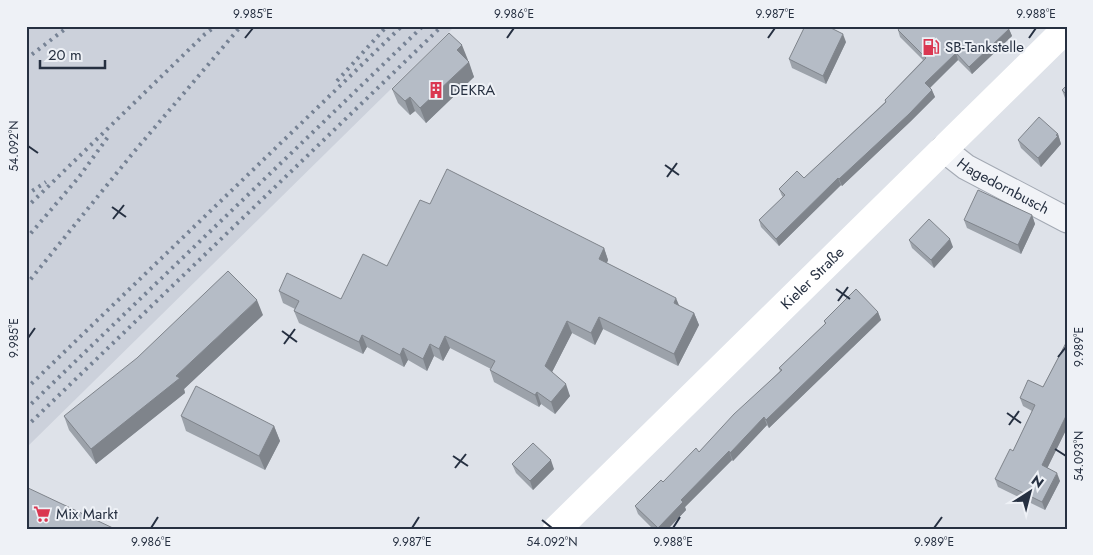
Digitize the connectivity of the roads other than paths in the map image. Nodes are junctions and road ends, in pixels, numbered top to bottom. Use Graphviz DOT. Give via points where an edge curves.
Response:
graph roads {
  1 [pos="1067,28"];
  2 [pos="943,149"];
  3 [pos="1067,220"];
  4 [pos="557,529"];
  1 -- 2 [label="main road, Kieler Straße"];
  2 -- 3 [label="street, Hagedornbusch" via="966,167"];
  2 -- 4 [label="main road, Kieler Straße"];
}
